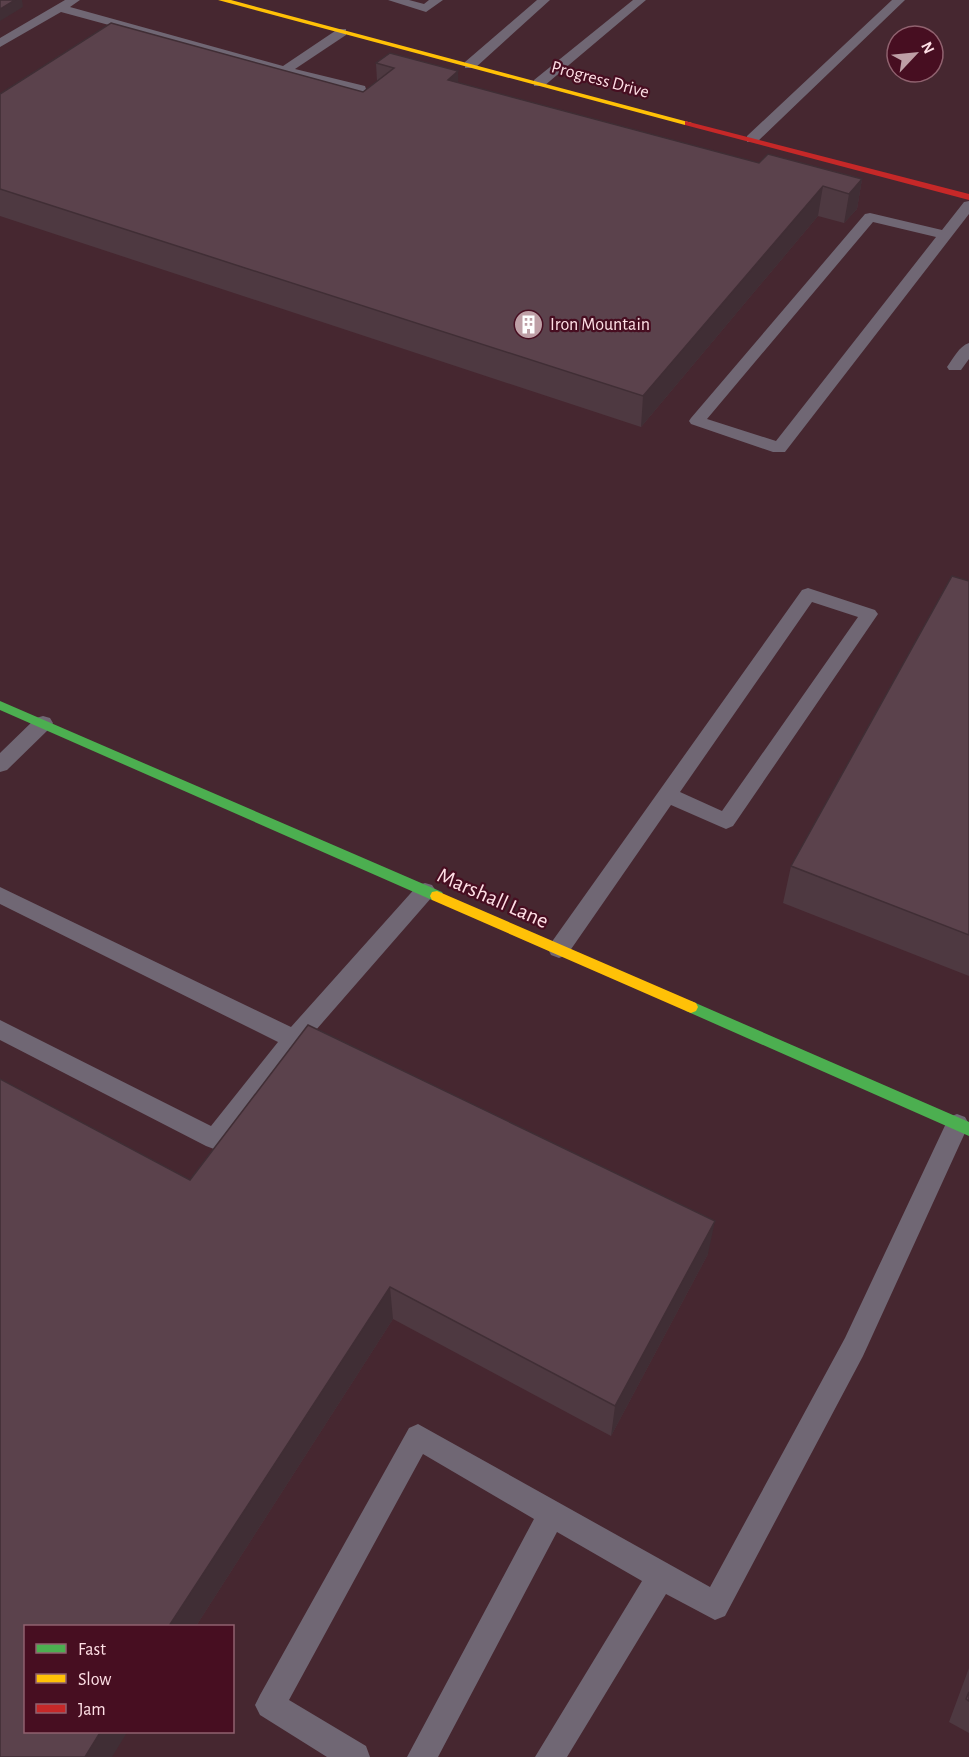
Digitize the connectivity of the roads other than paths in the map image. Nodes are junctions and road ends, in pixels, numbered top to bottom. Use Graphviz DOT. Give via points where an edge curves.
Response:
graph roads {
  1 [pos="222,0"];
  2 [pos="394,0"];
  3 [pos="437,0"];
  4 [pos="544,0"];
  5 [pos="639,0"];
  6 [pos="899,0"];
  7 [pos="244,2"];
  8 [pos="65,3"];
  9 [pos="342,32"];
  10 [pos="0,43"];
  11 [pos="470,65"];
  12 [pos="285,70"];
  13 [pos="539,83"];
  14 [pos="360,89"];
  15 [pos="752,139"];
  16 [pos="969,197"];
  17 [pos="969,205"];
  18 [pos="945,235"];
  19 [pos="969,348"];
  20 [pos="955,367"];
  21 [pos="0,705"];
  22 [pos="43,723"];
  23 [pos="0,765"];
  24 [pos="667,795"];
  25 [pos="425,891"];
  26 [pos="0,895"];
  27 [pos="559,949"];
  28 [pos="0,1029"];
  29 [pos="294,1039"];
  30 [pos="963,1126"];
  31 [pos="552,1514"];
  32 [pos="661,1576"];
  33 [pos="355,1757"];
  34 [pos="422,1757"];
  35 [pos="550,1757"];
  1 -- 7 [label="street, Progress Drive"];
  2 -- 3 [label="lane" via="426,8"];
  4 -- 11 [label="lane"];
  5 -- 13 [label="lane"];
  6 -- 15 [label="lane"];
  7 -- 9 [label="street, Progress Drive"];
  8 -- 10 [label="lane"];
  8 -- 12 [label="lane"];
  9 -- 11 [label="street, Progress Drive"];
  9 -- 12 [label="lane"];
  11 -- 13 [label="street, Progress Drive"];
  12 -- 14 [label="lane"];
  13 -- 15 [label="street, Progress Drive"];
  15 -- 16 [label="street, Progress Drive"];
  17 -- 18 [label="lane"];
  18 -- 18 [label="lane" via="779,448 697,421 870,217"];
  19 -- 20 [label="lane"];
  21 -- 22 [label="street, Marshall Lane"];
  22 -- 23 [label="lane"];
  22 -- 25 [label="street, Marshall Lane"];
  24 -- 24 [label="lane" via="808,594 869,614 726,821"];
  24 -- 27 [label="lane"];
  25 -- 27 [label="street, Marshall Lane"];
  25 -- 29 [label="lane"];
  26 -- 29 [label="lane"];
  27 -- 30 [label="street, Marshall Lane"];
  28 -- 29 [label="lane" via="214,1139"];
  30 -- 32 [label="lane" via="854,1347 715,1606"];
  31 -- 32 [label="lane"];
  31 -- 33 [label="lane" via="418,1437 270,1705"];
  31 -- 34 [label="lane"];
  32 -- 35 [label="lane"];
}
